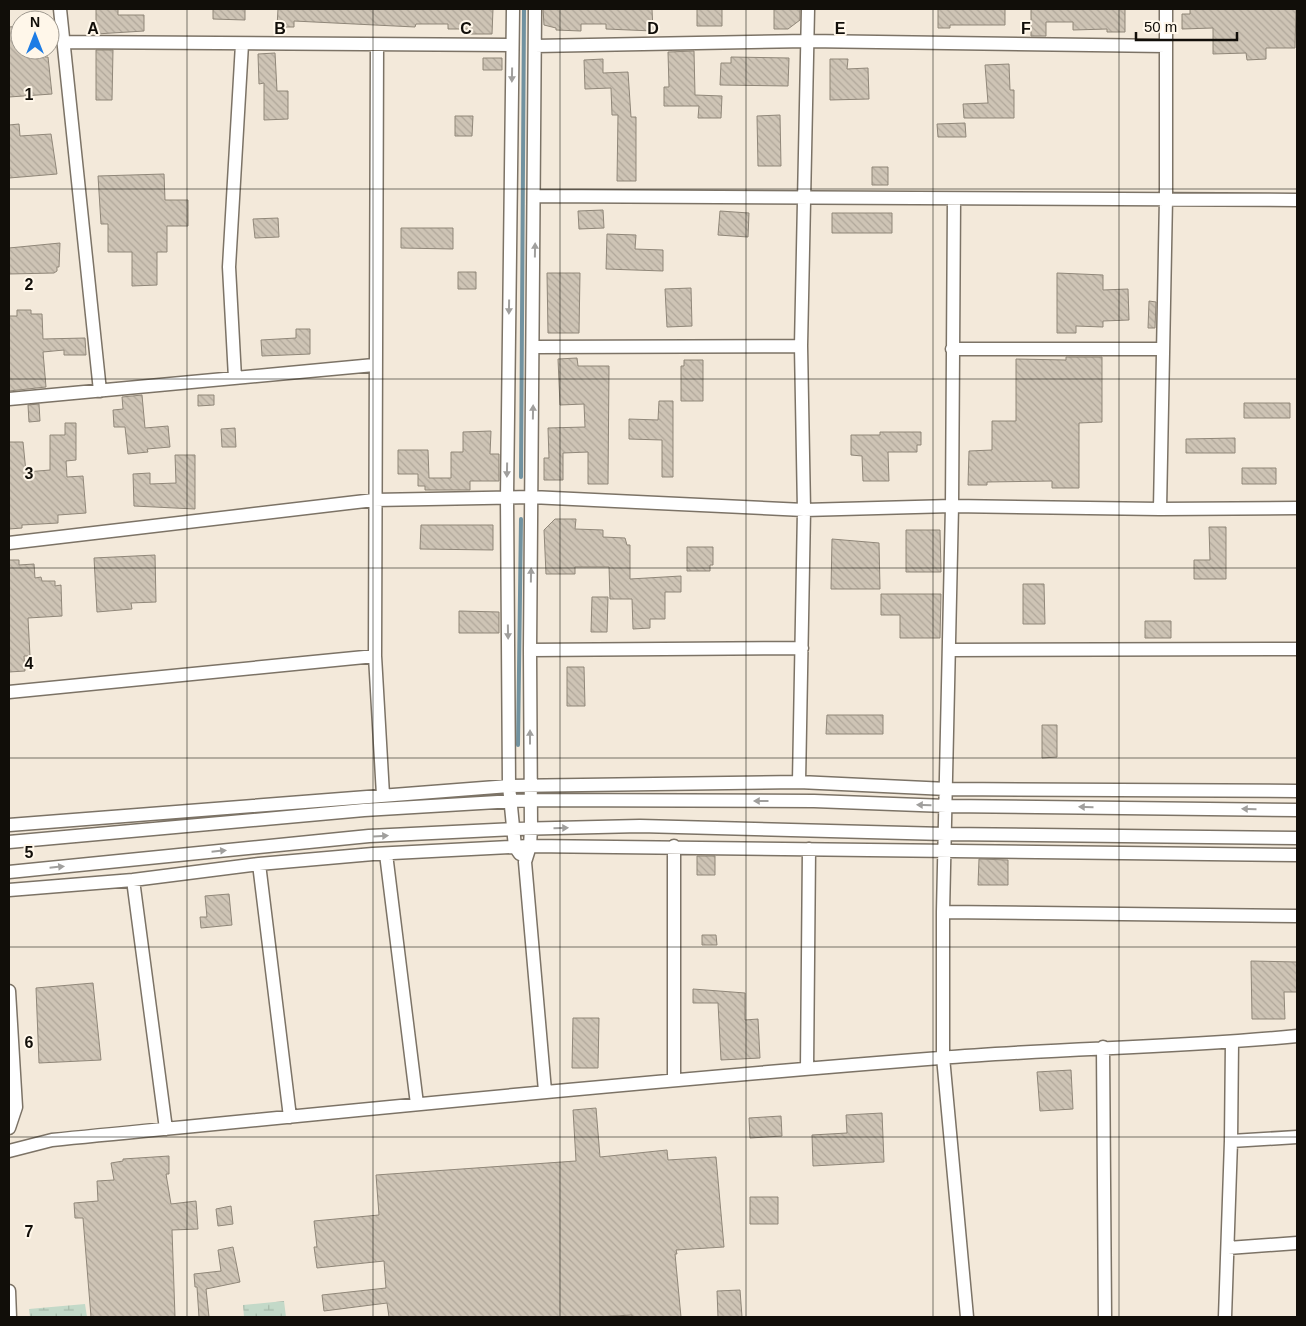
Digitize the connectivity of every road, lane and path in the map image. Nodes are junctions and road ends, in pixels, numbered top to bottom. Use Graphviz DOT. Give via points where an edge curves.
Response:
graph roads {
  1 [pos="60,9"];
  2 [pos="513,9"];
  3 [pos="535,9"];
  4 [pos="808,9"];
  5 [pos="1166,9"];
  6 [pos="64,42"];
  7 [pos="808,42"];
  8 [pos="242,44"];
  9 [pos="377,45"];
  10 [pos="512,45"];
  11 [pos="535,46"];
  12 [pos="1166,46"];
  13 [pos="536,196"];
  14 [pos="806,196"];
  15 [pos="1166,198"];
  16 [pos="954,199"];
  17 [pos="1297,200"];
  18 [pos="801,346"];
  19 [pos="534,347"];
  20 [pos="1162,348"];
  21 [pos="952,349"];
  22 [pos="374,365"];
  23 [pos="235,378"];
  24 [pos="100,391"];
  25 [pos="9,399"];
  26 [pos="507,496"];
  27 [pos="532,497"];
  28 [pos="374,500"];
  29 [pos="952,506"];
  30 [pos="1297,508"];
  31 [pos="1160,509"];
  32 [pos="804,510"];
  33 [pos="9,543"];
  34 [pos="802,648"];
  35 [pos="1297,649"];
  36 [pos="530,650"];
  37 [pos="950,650"];
  38 [pos="375,656"];
  39 [pos="9,692"];
  40 [pos="799,782"];
  41 [pos="509,786"];
  42 [pos="530,786"];
  43 [pos="947,789"];
  44 [pos="1297,791"];
  45 [pos="383,795"];
  46 [pos="510,800"];
  47 [pos="530,800"];
  48 [pos="946,806"];
  49 [pos="1297,810"];
  50 [pos="9,825"];
  51 [pos="531,828"];
  52 [pos="513,829"];
  53 [pos="945,834"];
  54 [pos="1297,838"];
  55 [pos="9,842"];
  56 [pos="530,846"];
  57 [pos="674,846"];
  58 [pos="515,847"];
  59 [pos="809,849"];
  60 [pos="944,850"];
  61 [pos="386,854"];
  62 [pos="1297,856"];
  63 [pos="525,862"];
  64 [pos="259,864"];
  65 [pos="9,872"];
  66 [pos="133,880"];
  67 [pos="9,890"];
  68 [pos="943,912"];
  69 [pos="1297,916"];
  70 [pos="9,991"];
  71 [pos="1297,1036"];
  72 [pos="1232,1042"];
  73 [pos="1103,1047"];
  74 [pos="943,1058"];
  75 [pos="808,1069"];
  76 [pos="674,1080"];
  77 [pos="545,1091"];
  78 [pos="417,1104"];
  79 [pos="290,1117"];
  80 [pos="9,1128"];
  81 [pos="166,1129"];
  82 [pos="1297,1137"];
  83 [pos="1231,1141"];
  84 [pos="9,1151"];
  85 [pos="1297,1243"];
  86 [pos="1228,1248"];
  87 [pos="9,1300"];
  88 [pos="10,1317"];
  89 [pos="967,1317"];
  90 [pos="1104,1317"];
  91 [pos="1225,1317"];
  1 -- 6 [label="street"];
  2 -- 10 [label="street"];
  3 -- 11 [label="street"];
  4 -- 7 [label="street"];
  5 -- 12 [label="street"];
  6 -- 8 [label="street"];
  6 -- 24 [label="street"];
  7 -- 11 [label="street"];
  7 -- 12 [label="street"];
  7 -- 14 [label="street"];
  8 -- 9 [label="street"];
  8 -- 23 [label="street" via="230,267"];
  9 -- 10 [label="street"];
  9 -- 22 [label="street"];
  10 -- 26 [label="street, one-way"];
  11 -- 13 [label="street"];
  12 -- 15 [label="street"];
  13 -- 14 [label="street"];
  19 -- 13 [label="street, one-way"];
  14 -- 16 [label="street"];
  14 -- 18 [label="street"];
  15 -- 16 [label="street"];
  15 -- 17 [label="street"];
  15 -- 20 [label="street"];
  16 -- 21 [label="street"];
  18 -- 19 [label="street"];
  18 -- 32 [label="street"];
  27 -- 19 [label="street, one-way"];
  20 -- 21 [label="street"];
  20 -- 31 [label="street"];
  21 -- 29 [label="street"];
  22 -- 23 [label="street"];
  22 -- 28 [label="street"];
  23 -- 24 [label="street"];
  24 -- 25 [label="street"];
  26 -- 27 [label="street"];
  26 -- 28 [label="street"];
  26 -- 41 [label="street, one-way"];
  27 -- 32 [label="street"];
  36 -- 27 [label="street, one-way"];
  28 -- 33 [label="street"];
  28 -- 38 [label="street"];
  29 -- 31 [label="street"];
  29 -- 32 [label="street"];
  29 -- 37 [label="street"];
  30 -- 31 [label="street"];
  32 -- 34 [label="street"];
  34 -- 36 [label="street"];
  34 -- 40 [label="street"];
  35 -- 37 [label="street"];
  42 -- 36 [label="street, one-way"];
  37 -- 43 [label="street"];
  38 -- 39 [label="street"];
  38 -- 45 [label="street"];
  40 -- 42 [label="street"];
  40 -- 43 [label="street"];
  41 -- 42 [label="street"];
  41 -- 45 [label="street"];
  41 -- 46 [label="street"];
  42 -- 47 [label="street"];
  43 -- 44 [label="street"];
  43 -- 48 [label="street"];
  45 -- 50 [label="street"];
  46 -- 47 [label="street"];
  46 -- 52 [label="street"];
  46 -- 55 [label="street"];
  48 -- 47 [label="street, one-way" via="814,801"];
  47 -- 51 [label="street"];
  49 -- 48 [label="street, one-way"];
  48 -- 53 [label="street"];
  51 -- 52 [label="street"];
  51 -- 53 [label="street, one-way" via="640,826"];
  51 -- 56 [label="street"];
  52 -- 58 [label="street"];
  65 -- 52 [label="street, one-way" via="370,836"];
  53 -- 54 [label="street"];
  53 -- 60 [label="street"];
  56 -- 57 [label="street"];
  56 -- 58 [label="street"];
  56 -- 63 [label="street"];
  57 -- 59 [label="street"];
  57 -- 76 [label="street"];
  58 -- 61 [label="street"];
  58 -- 63 [label="street"];
  59 -- 60 [label="street"];
  59 -- 75 [label="street"];
  60 -- 62 [label="street"];
  60 -- 68 [label="street"];
  61 -- 64 [label="street"];
  61 -- 78 [label="street"];
  63 -- 77 [label="street"];
  64 -- 66 [label="street"];
  64 -- 79 [label="street"];
  66 -- 67 [label="street"];
  66 -- 81 [label="street"];
  68 -- 69 [label="street"];
  68 -- 74 [label="street"];
  70 -- 80 [label="street" via="16,1108"];
  71 -- 72 [label="street"];
  72 -- 73 [label="street"];
  72 -- 83 [label="street"];
  73 -- 74 [label="street"];
  73 -- 90 [label="street"];
  74 -- 75 [label="street"];
  74 -- 89 [label="street"];
  75 -- 76 [label="street"];
  76 -- 77 [label="street"];
  77 -- 78 [label="street"];
  78 -- 79 [label="street"];
  79 -- 81 [label="street"];
  81 -- 84 [label="street" via="52,1140"];
  82 -- 83 [label="street"];
  83 -- 86 [label="street"];
  85 -- 86 [label="street"];
  86 -- 91 [label="street"];
  87 -- 88 [label="street"];
}
